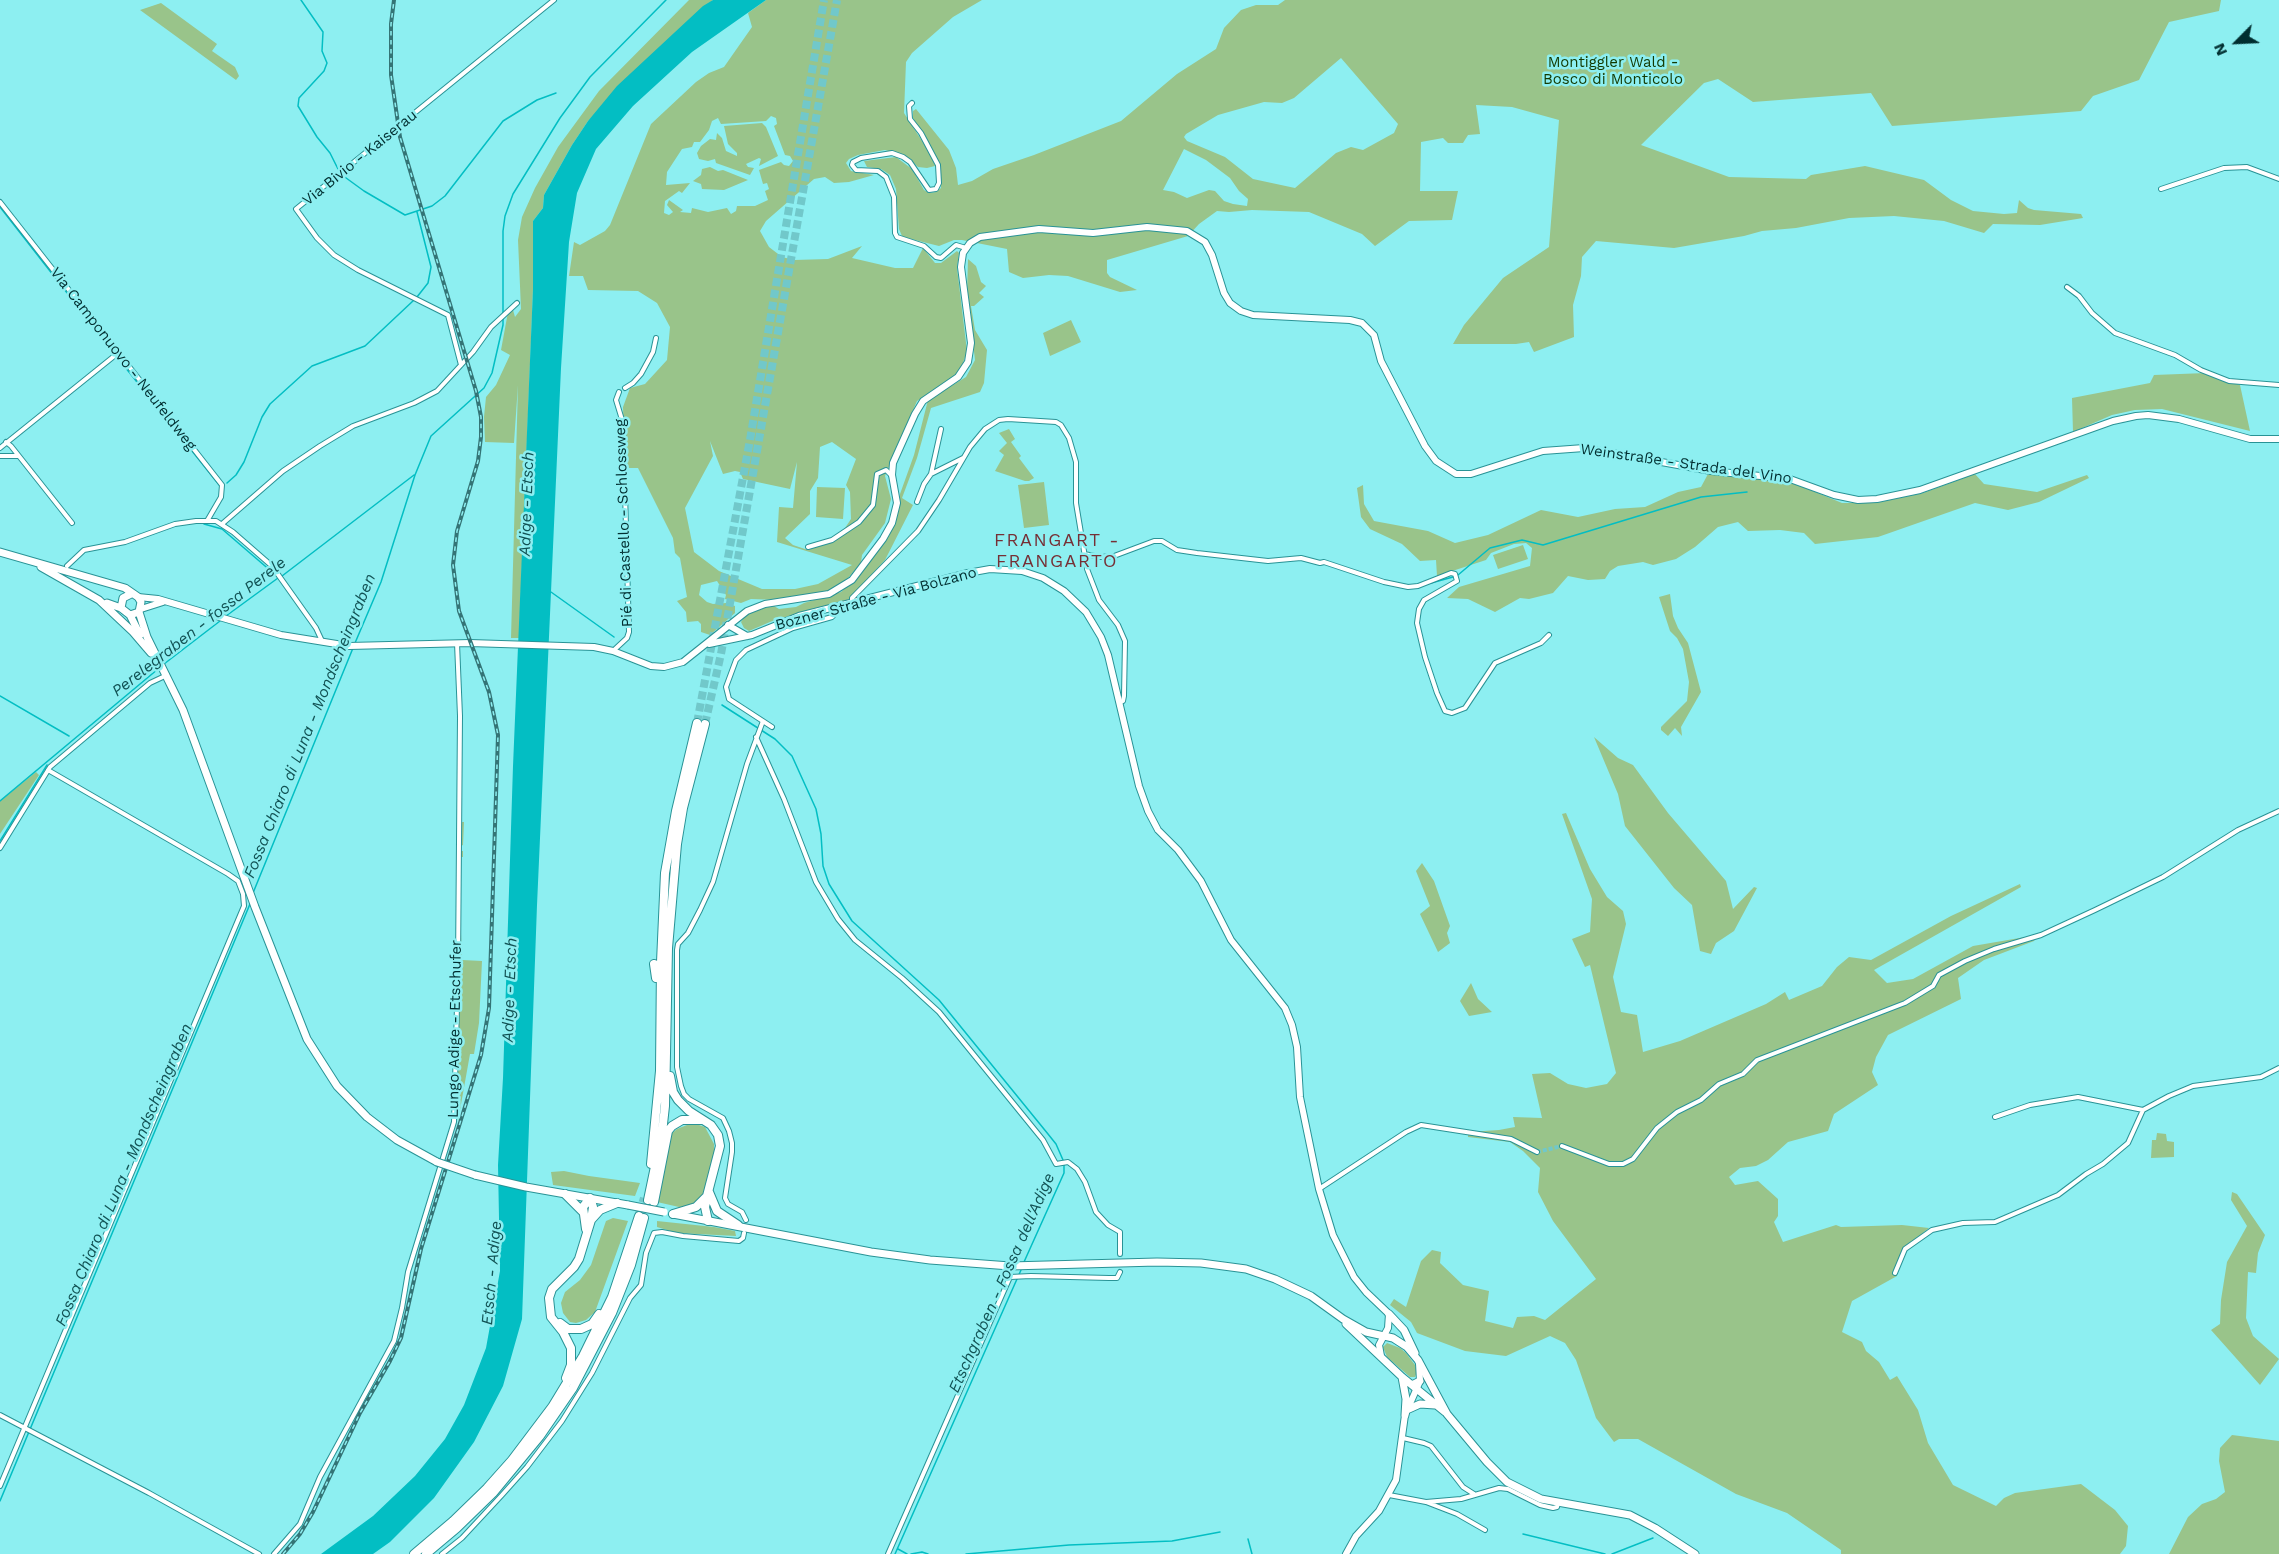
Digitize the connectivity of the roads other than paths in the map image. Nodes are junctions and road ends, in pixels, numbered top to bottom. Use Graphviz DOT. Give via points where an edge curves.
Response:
graph roads {
  1 [pos="554,0"];
  2 [pos="912,103"];
  3 [pos="2279,179"];
  4 [pos="2161,189"];
  5 [pos="0,202"];
  6 [pos="966,248"];
  7 [pos="2067,287"];
  8 [pos="517,303"];
  9 [pos="656,338"];
  10 [pos="117,354"];
  11 [pos="461,365"];
  12 [pos="2279,385"];
  13 [pos="625,388"];
  14 [pos="619,392"];
  15 [pos="941,429"];
  16 [pos="2279,439"];
  17 [pos="6,442"];
  18 [pos="0,448"];
  19 [pos="0,456"];
  20 [pos="18,456"];
  21 [pos="964,457"];
  22 [pos="931,474"];
  23 [pos="892,475"];
  24 [pos="917,502"];
  25 [pos="207,521"];
  26 [pos="72,523"];
  27 [pos="222,524"];
  28 [pos="808,547"];
  29 [pos="0,552"];
  30 [pos="1084,554"];
  31 [pos="37,564"];
  32 [pos="67,566"];
  33 [pos="135,595"];
  34 [pos="99,600"];
  35 [pos="167,602"];
  36 [pos="852,603"];
  37 [pos="837,606"];
  38 [pos="121,608"];
  39 [pos="140,610"];
  40 [pos="130,615"];
  41 [pos="735,619"];
  42 [pos="725,628"];
  43 [pos="737,631"];
  44 [pos="1549,635"];
  45 [pos="747,636"];
  46 [pos="731,638"];
  47 [pos="322,642"];
  48 [pos="457,643"];
  49 [pos="705,645"];
  50 [pos="613,651"];
  51 [pos="156,659"];
  52 [pos="165,672"];
  53 [pos="1119,703"];
  54 [pos="762,724"];
  55 [pos="772,727"];
  56 [pos="757,735"];
  57 [pos="48,770"];
  58 [pos="2279,811"];
  59 [pos="670,842"];
  60 [pos="0,848"];
  61 [pos="657,908"];
  62 [pos="669,958"];
  63 [pos="654,964"];
  64 [pos="660,1042"];
  65 [pos="2279,1068"];
  66 [pos="2144,1110"];
  67 [pos="1995,1117"];
  68 [pos="706,1121"];
  69 [pos="1562,1146"];
  70 [pos="1537,1152"];
  71 [pos="1319,1190"];
  72 [pos="565,1194"];
  73 [pos="710,1197"];
  74 [pos="590,1198"];
  75 [pos="649,1200"];
  76 [pos="617,1203"];
  77 [pos="583,1212"];
  78 [pos="669,1213"];
  79 [pos="642,1218"];
  80 [pos="591,1220"];
  81 [pos="746,1220"];
  82 [pos="708,1221"];
  83 [pos="738,1225"];
  84 [pos="586,1231"];
  85 [pos="744,1233"];
  86 [pos="1120,1254"];
  87 [pos="1120,1272"];
  88 [pos="1894,1273"];
  89 [pos="550,1311"];
  90 [pos="1389,1314"];
  91 [pos="1343,1319"];
  92 [pos="1384,1336"];
  93 [pos="1417,1358"];
  94 [pos="1382,1359"];
  95 [pos="1402,1377"];
  96 [pos="1420,1382"];
  97 [pos="1414,1387"];
  98 [pos="1436,1406"];
  99 [pos="552,1407"];
  100 [pos="1407,1412"];
  101 [pos="1447,1414"];
  102 [pos="0,1415"];
  103 [pos="23,1427"];
  104 [pos="1402,1438"];
  105 [pos="0,1486"];
  106 [pos="1389,1495"];
  107 [pos="1475,1495"];
  108 [pos="1426,1502"];
  109 [pos="1558,1502"];
  110 [pos="1485,1530"];
  111 [pos="259,1554"];
  112 [pos="274,1554"];
  113 [pos="414,1554"];
  114 [pos="426,1554"];
  115 [pos="442,1554"];
  116 [pos="888,1554"];
  117 [pos="1346,1554"];
  118 [pos="1695,1554"];
  1 -- 11 [label="street, Via Bivio - Kaiserau" via="296,209 334,255 448,315"];
  2 -- 6 [label="street" via="910,119 938,165 936,189 929,190 910,162 892,153 861,158 852,165 856,170 878,171 886,177 894,197 897,237 924,246 941,258 956,245"];
  3 -- 4 [label="street" via="2247,167 2224,168"];
  5 -- 10 [label="street, Via Camponuovo - Neufeldweg"];
  6 -- 16 [label="main road, Weinstraße - Strada del Vino" via="985,236 1039,229 1093,233 1147,227 1196,235 1209,249 1226,297 1241,311 1362,322 1374,335 1381,361 1428,451 1444,468 1462,475 1543,451 1584,448 1711,471 1790,479 1858,500 1920,490 2136,416 2179,419 2254,440"];
  6 -- 23 [label="main road" via="961,267 971,343 968,362 958,377 918,406 893,463"];
  7 -- 12 [label="street" via="2115,333 2175,355 2229,381"];
  8 -- 11 [label="street" via="498,319"];
  9 -- 13 [label="street" via="641,374"];
  10 -- 17 [label="street"];
  10 -- 25 [label="street, Via Camponuovo - Neufeldweg" via="222,485 221,497"];
  11 -- 27 [label="street" via="428,397 353,426 299,459"];
  14 -- 50 [label="street, Pié di Castello - Schlossweg" via="616,400 623,423 629,632"];
  15 -- 22 [label="street"];
  17 -- 18 [label="street"];
  17 -- 20 [label="street"];
  19 -- 20 [label="street"];
  20 -- 26 [label="street"];
  21 -- 22 [label="street"];
  21 -- 30 [label="street" via="983,431 999,420 1043,420 1061,425 1076,462 1076,503"];
  21 -- 36 [label="street" via="918,531 852,598"];
  22 -- 24 [label="street"];
  23 -- 28 [label="street" via="886,470 877,474 873,505 859,522 832,540"];
  23 -- 41 [label="main road" via="897,502 892,523 852,580 829,594 765,604"];
  25 -- 27 [label="street"];
  25 -- 32 [label="street" via="175,524 125,542 84,550"];
  27 -- 47 [label="street" via="279,574"];
  29 -- 31 [label="main road"];
  30 -- 44 [label="street" via="1114,556 1162,541 1177,550 1197,553 1324,562 1408,587 1455,574 1457,581 1424,600 1417,623 1445,711 1452,713 1465,708 1495,663"];
  30 -- 53 [label="street" via="1093,588 1125,642 1124,696"];
  31 -- 33 [label="main road" via="125,588"];
  31 -- 34 [label="main road"];
  33 -- 35 [label="main road"];
  33 -- 38 [label="main road" via="122,599"];
  33 -- 39 [label="main road" via="142,604"];
  34 -- 38 [label="main road"];
  34 -- 51 [label="main road"];
  35 -- 39 [label="main road"];
  35 -- 47 [label="main road" via="281,635"];
  36 -- 37 [label="main road, Bozner Straße - Via Bolzano"];
  36 -- 53 [label="main road, Bozner Straße - Via Bolzano" via="980,570 1032,574 1064,591 1094,623 1108,655"];
  37 -- 45 [label="main road, Bozner Straße - Via Bolzano" via="785,620"];
  37 -- 54 [label="street" via="838,611 832,616 793,628 746,650 736,660 727,694"];
  38 -- 40 [label="main road"];
  39 -- 40 [label="main road"];
  39 -- 51 [label="main road" via="142,626"];
  40 -- 51 [label="main road"];
  41 -- 42 [label="main road"];
  41 -- 43 [label="main road"];
  42 -- 43 [label="main road"];
  42 -- 46 [label="main road"];
  42 -- 49 [label="main road"];
  43 -- 45 [label="main road"];
  45 -- 46 [label="main road, Bozner Straße - Via Bolzano"];
  46 -- 49 [label="main road, Bozner Straße - Via Bolzano"];
  47 -- 48 [label="main road" via="348,646"];
  48 -- 50 [label="main road" via="594,647"];
  48 -- 112 [label="street, Lungo Adige - Etschufer" via="460,716 454,1122 408,1272 394,1341 320,1477 300,1524"];
  49 -- 50 [label="main road" via="689,659 664,667 643,664"];
  51 -- 52 [label="main road"];
  52 -- 57 [label="street"];
  52 -- 72 [label="main road, bridge" via="183,710 294,1009 315,1055 346,1097 380,1129 413,1150 475,1175"];
  53 -- 71 [label="main road, Bozner Straße - Via Bolzano" via="1139,786 1153,821 1201,881 1231,940 1285,1008 1292,1025 1300,1097"];
  54 -- 55 [label="street"];
  54 -- 56 [label="street"];
  56 -- 81 [label="street" via="713,882 677,950 677,1067 681,1086 690,1099 723,1118 732,1143 725,1198"];
  56 -- 86 [label="street" via="818,887 838,920 855,940 939,1012 1044,1140 1056,1164 1068,1162 1082,1175 1100,1217 1120,1232"];
  57 -- 60 [label="street"];
  57 -- 103 [label="street" via="228,874 238,881 244,906"];
  58 -- 69 [label="street" via="2238,830 2163,877 2095,910 2041,935 1965,961 1939,975 1933,986 1905,1003 1757,1060 1743,1074 1719,1084 1701,1100 1677,1112 1657,1128 1633,1159 1623,1164 1609,1164"];
  59 -- 61 [label="highway" via="663,853"];
  59 -- 62 [label="highway" via="686,763 701,723 677,844"];
  59 -- 64 [label="highway" via="662,924"];
  62 -- 68 [label="highway" via="670,1084 682,1105"];
  62 -- 75 [label="highway" via="665,1106"];
  63 -- 64 [label="highway" via="655,1025"];
  64 -- 75 [label="highway"];
  65 -- 66 [label="street" via="2261,1077 2193,1086"];
  66 -- 67 [label="street" via="2079,1097 2030,1105"];
  66 -- 88 [label="street" via="2128,1143 2058,1196 1995,1222 1963,1223 1932,1230 1905,1249"];
  68 -- 73 [label="highway" via="714,1128 720,1146"];
  68 -- 75 [label="highway" via="682,1120 668,1131"];
  70 -- 71 [label="street" via="1511,1139 1421,1125"];
  71 -- 90 [label="main road, Bozner Straße - Via Bolzano" via="1343,1257 1361,1286"];
  72 -- 74 [label="main road"];
  72 -- 77 [label="highway"];
  73 -- 78 [label="highway" via="696,1207"];
  73 -- 82 [label="highway" via="713,1213"];
  73 -- 83 [label="highway" via="723,1217"];
  74 -- 76 [label="main road"];
  74 -- 77 [label="highway"];
  74 -- 80 [label="highway"];
  76 -- 78 [label="main road, bridge"];
  76 -- 80 [label="highway" via="600,1210"];
  77 -- 84 [label="highway"];
  78 -- 82 [label="main road"];
  79 -- 89 [label="highway" via="629,1236 596,1320 575,1330 560,1323"];
  79 -- 99 [label="highway" via="596,1331"];
  79 -- 114 [label="highway" via="640,1239 612,1313 556,1414 493,1493"];
  80 -- 84 [label="highway"];
  82 -- 83 [label="main road"];
  83 -- 91 [label="main road" via="907,1257 1010,1266 1157,1262 1246,1269 1311,1296"];
  84 -- 89 [label="highway" via="574,1268 552,1289"];
  85 -- 115 [label="street" via="739,1241 654,1233 645,1253 641,1285 630,1298 568,1412 527,1467 462,1538"];
  87 -- 116 [label="street" via="1117,1278 1010,1277"];
  89 -- 99 [label="highway" via="568,1340 572,1357 570,1371"];
  90 -- 92 [label="main road"];
  90 -- 93 [label="main road" via="1404,1330"];
  91 -- 92 [label="main road" via="1365,1332"];
  91 -- 94 [label="main road"];
  92 -- 93 [label="main road" via="1400,1342"];
  92 -- 94 [label="main road" via="1379,1345"];
  93 -- 96 [label="main road"];
  93 -- 101 [label="main road"];
  94 -- 95 [label="main road"];
  95 -- 97 [label="main road"];
  95 -- 100 [label="main road"];
  96 -- 97 [label="main road"];
  97 -- 98 [label="main road"];
  97 -- 100 [label="main road"];
  98 -- 100 [label="main road" via="1420,1404"];
  98 -- 101 [label="main road"];
  99 -- 113 [label="highway" via="487,1488"];
  100 -- 104 [label="main road"];
  101 -- 109 [label="main road" via="1508,1482 1530,1495"];
  102 -- 103 [label="street"];
  103 -- 105 [label="street"];
  103 -- 111 [label="street"];
  104 -- 106 [label="main road" via="1396,1480"];
  104 -- 107 [label="street" via="1431,1446 1463,1487"];
  106 -- 108 [label="street"];
  106 -- 117 [label="main road"];
  107 -- 108 [label="street"];
  107 -- 109 [label="street" via="1499,1488 1540,1505 1553,1508"];
  108 -- 110 [label="street"];
  109 -- 118 [label="main road" via="1630,1515"];
}
